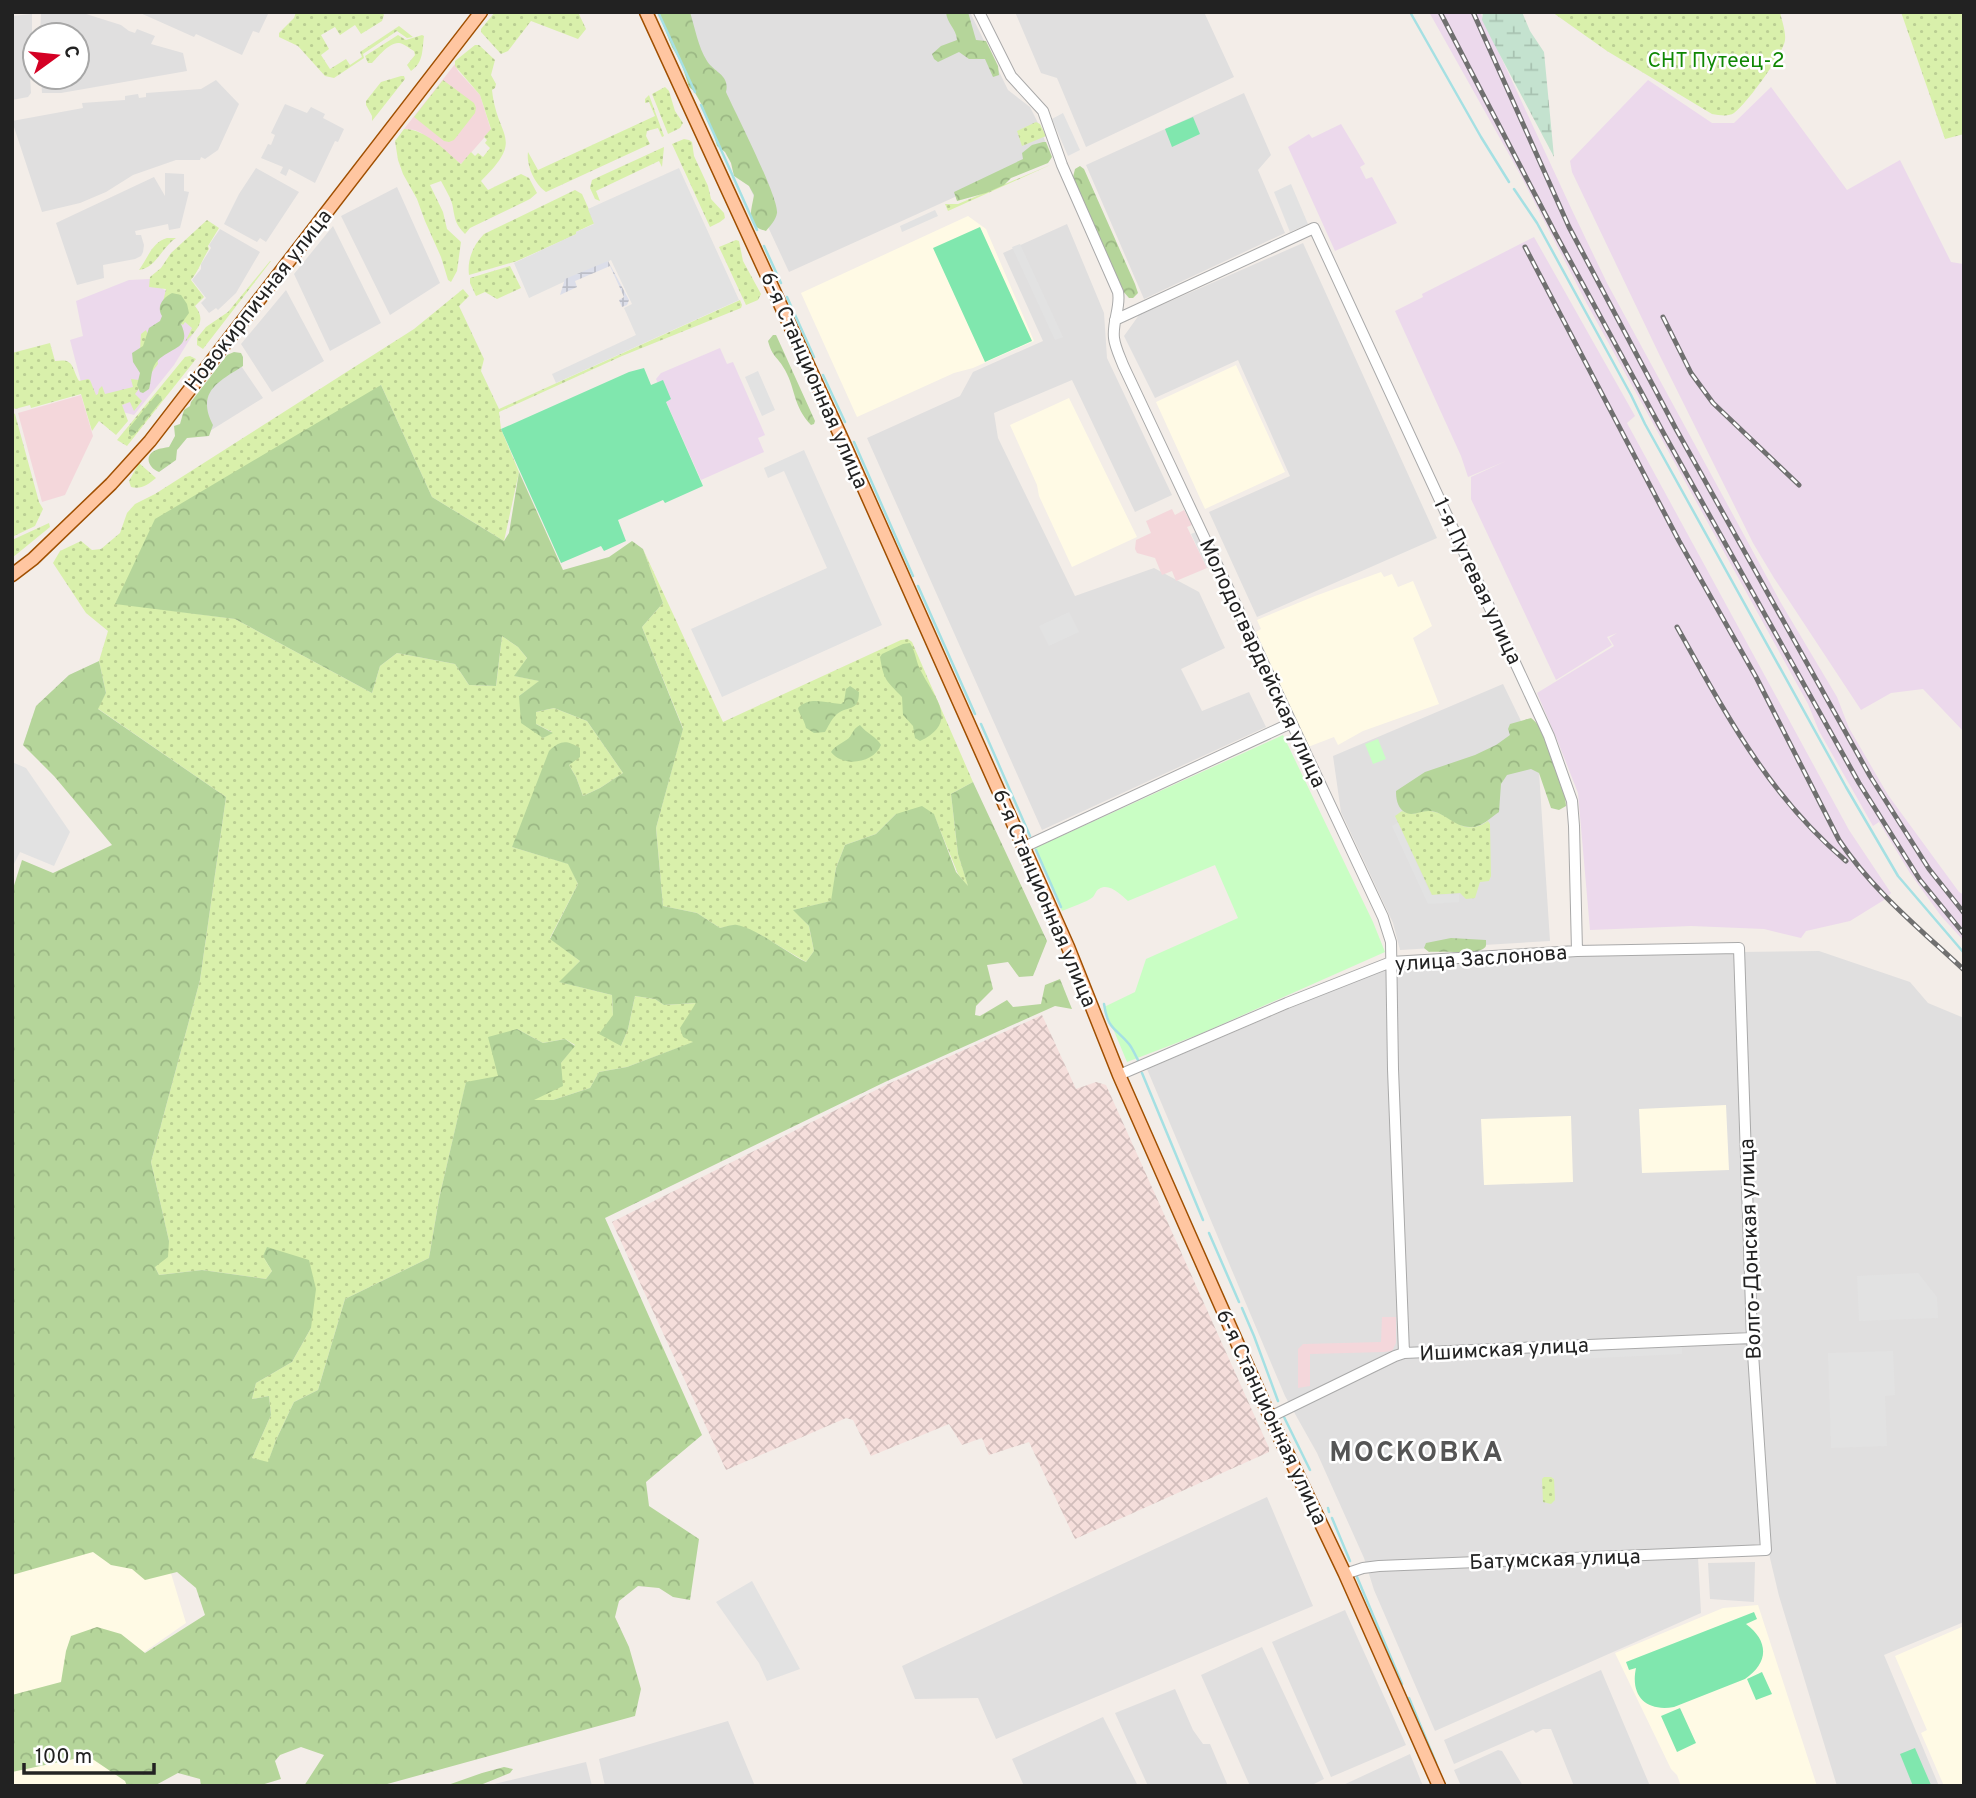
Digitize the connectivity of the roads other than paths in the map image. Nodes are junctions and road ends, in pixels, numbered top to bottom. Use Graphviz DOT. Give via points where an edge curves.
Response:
graph roads {
  1 [pos="481,12"];
  2 [pos="646,12"];
  3 [pos="979,12"];
  4 [pos="1115,320"];
  5 [pos="14,575"];
  6 [pos="1291,723"];
  7 [pos="1024,847"];
  8 [pos="1739,948"];
  9 [pos="1577,951"];
  10 [pos="1391,962"];
  11 [pos="1119,1075"];
  12 [pos="1752,1338"];
  13 [pos="1404,1353"];
  14 [pos="1270,1417"];
  15 [pos="1766,1550"];
  16 [pos="1345,1574"];
  17 [pos="1439,1786"];
  1 -- 5 [label="main road, Новокирпичная улица" via="150,441"];
  2 -- 7 [label="main road, 6-я Станционная улица"];
  3 -- 4 [label="street, Молодогвардейская улица" via="1011,76 1043,111 1118,292"];
  4 -- 6 [label="street, Молодогвардейская улица" via="1114,337 1122,365"];
  4 -- 9 [label="street, 1-я Путевая улица" via="1314,228 1564,775 1574,826"];
  6 -- 7 [label="street"];
  6 -- 10 [label="street, Молодогвардейская улица" via="1383,917 1391,942"];
  7 -- 11 [label="main road, 6-я Станционная улица"];
  8 -- 9 [label="street, улица Заслонова"];
  8 -- 12 [label="street, Волго-Донская улица"];
  9 -- 10 [label="street, улица Заслонова"];
  10 -- 11 [label="street, улица Заслонова"];
  10 -- 13 [label="street, Молодогвардейская улица"];
  11 -- 14 [label="main road, 6-я Станционная улица"];
  12 -- 13 [label="street, Ишимская улица"];
  12 -- 15 [label="street, Волго-Донская улица"];
  13 -- 14 [label="street, Ишимская улица"];
  14 -- 16 [label="main road, 6-я Станционная улица"];
  15 -- 16 [label="street, Батумская улица" via="1379,1566"];
  16 -- 17 [label="main road, 6-я Станционная улица"];
}
